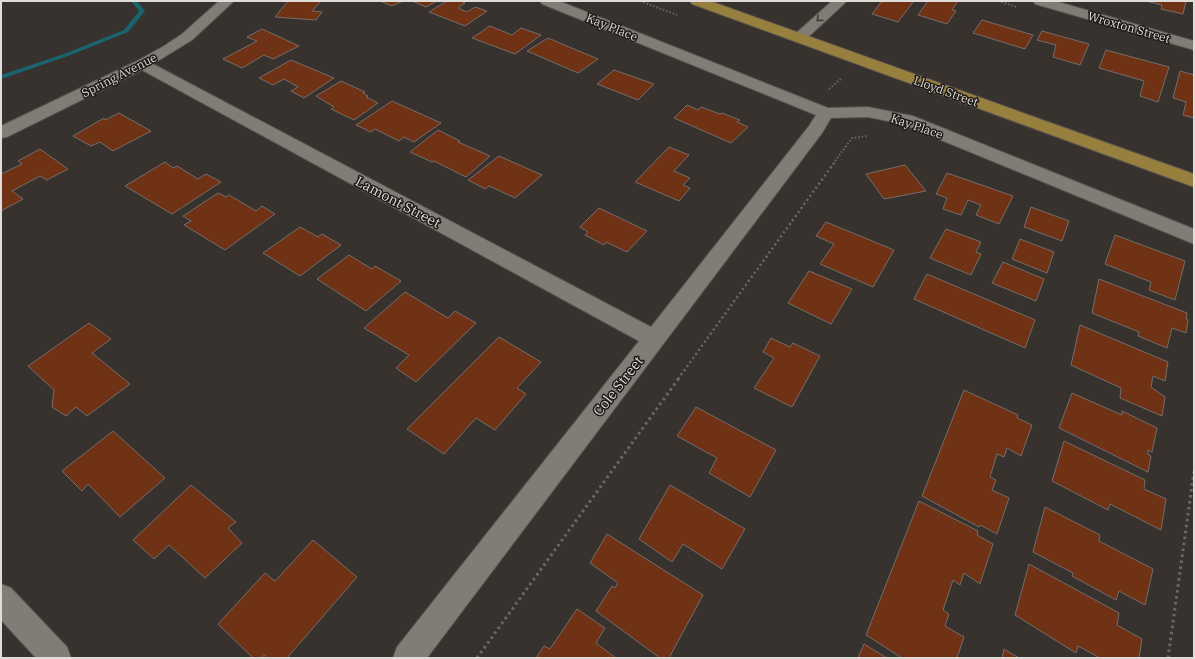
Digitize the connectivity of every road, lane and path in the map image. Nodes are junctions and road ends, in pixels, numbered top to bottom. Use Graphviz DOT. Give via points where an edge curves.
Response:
graph roads {
  1 [pos="227,1"];
  2 [pos="547,1"];
  3 [pos="697,1"];
  4 [pos="821,1"];
  5 [pos="840,1"];
  6 [pos="1040,1"];
  7 [pos="792,35"];
  8 [pos="1194,46"];
  9 [pos="142,64"];
  10 [pos="844,76"];
  11 [pos="827,102"];
  12 [pos="1,133"];
  13 [pos="872,136"];
  14 [pos="1194,180"];
  15 [pos="1194,237"];
  16 [pos="654,340"];
  17 [pos="1194,472"];
  18 [pos="1,598"];
  19 [pos="56,658"];
  20 [pos="408,658"];
  21 [pos="477,658"];
  22 [pos="1168,658"];
  1 -- 9 [label="street, Spring Avenue" via="187,37"];
  2 -- 11 [label="street, Kay Place"];
  3 -- 7 [label="main road, Lloyd Street"];
  4 -- 7 [label="street" via="800,19"];
  5 -- 7 [label="street, one-way"];
  6 -- 8 [label="street, Wroxton Street"];
  7 -- 14 [label="main road, Lloyd Street"];
  9 -- 12 [label="street, Spring Avenue"];
  9 -- 16 [label="street, Lamont Street"];
  10 -- 11 [label="path"];
  11 -- 15 [label="street, Kay Place" via="907,120"];
  11 -- 16 [label="street, Cole Street" via="816,129"];
  13 -- 21 [label="path" via="852,138"];
  16 -- 20 [label="street, Cole Street"];
  17 -- 22 [label="path"];
  18 -- 19 [label="street"];
}
